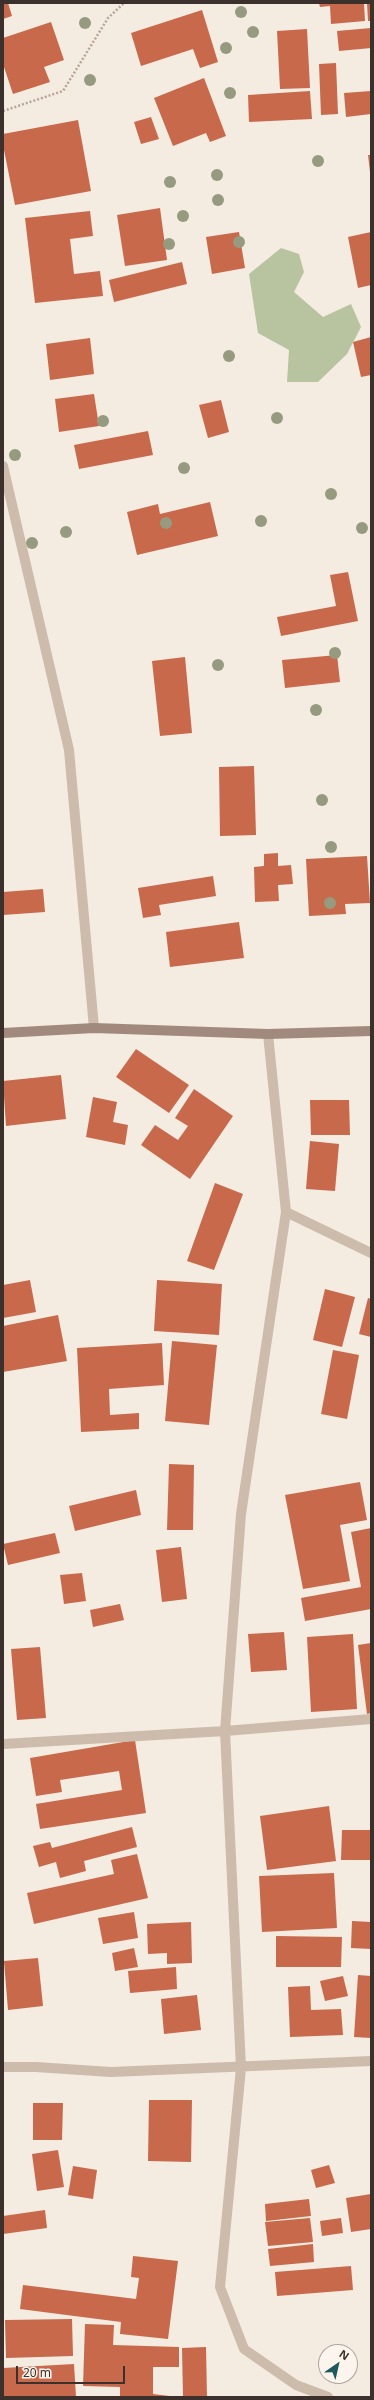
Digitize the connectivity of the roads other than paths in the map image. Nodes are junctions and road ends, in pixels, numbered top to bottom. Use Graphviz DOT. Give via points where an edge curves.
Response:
graph roads {
  1 [pos="3,466"];
  2 [pos="94,1028"];
  3 [pos="371,1030"];
  4 [pos="3,1033"];
  5 [pos="268,1034"];
  6 [pos="286,1212"];
  7 [pos="371,1253"];
  8 [pos="371,1719"];
  9 [pos="225,1731"];
  10 [pos="3,1744"];
  11 [pos="371,2061"];
  12 [pos="3,2067"];
  13 [pos="241,2068"];
  14 [pos="328,2397"];
  1 -- 2 [label="street" via="69,750"];
  2 -- 4 [label="street"];
  2 -- 5 [label="street"];
  3 -- 5 [label="street"];
  5 -- 6 [label="street"];
  6 -- 7 [label="street"];
  6 -- 9 [label="street" via="242,1514"];
  8 -- 9 [label="street"];
  9 -- 10 [label="street"];
  9 -- 13 [label="street"];
  11 -- 13 [label="street"];
  12 -- 13 [label="street" via="36,2066 111,2072"];
  13 -- 14 [label="street" via="220,2287 244,2349 296,2385"];
}
